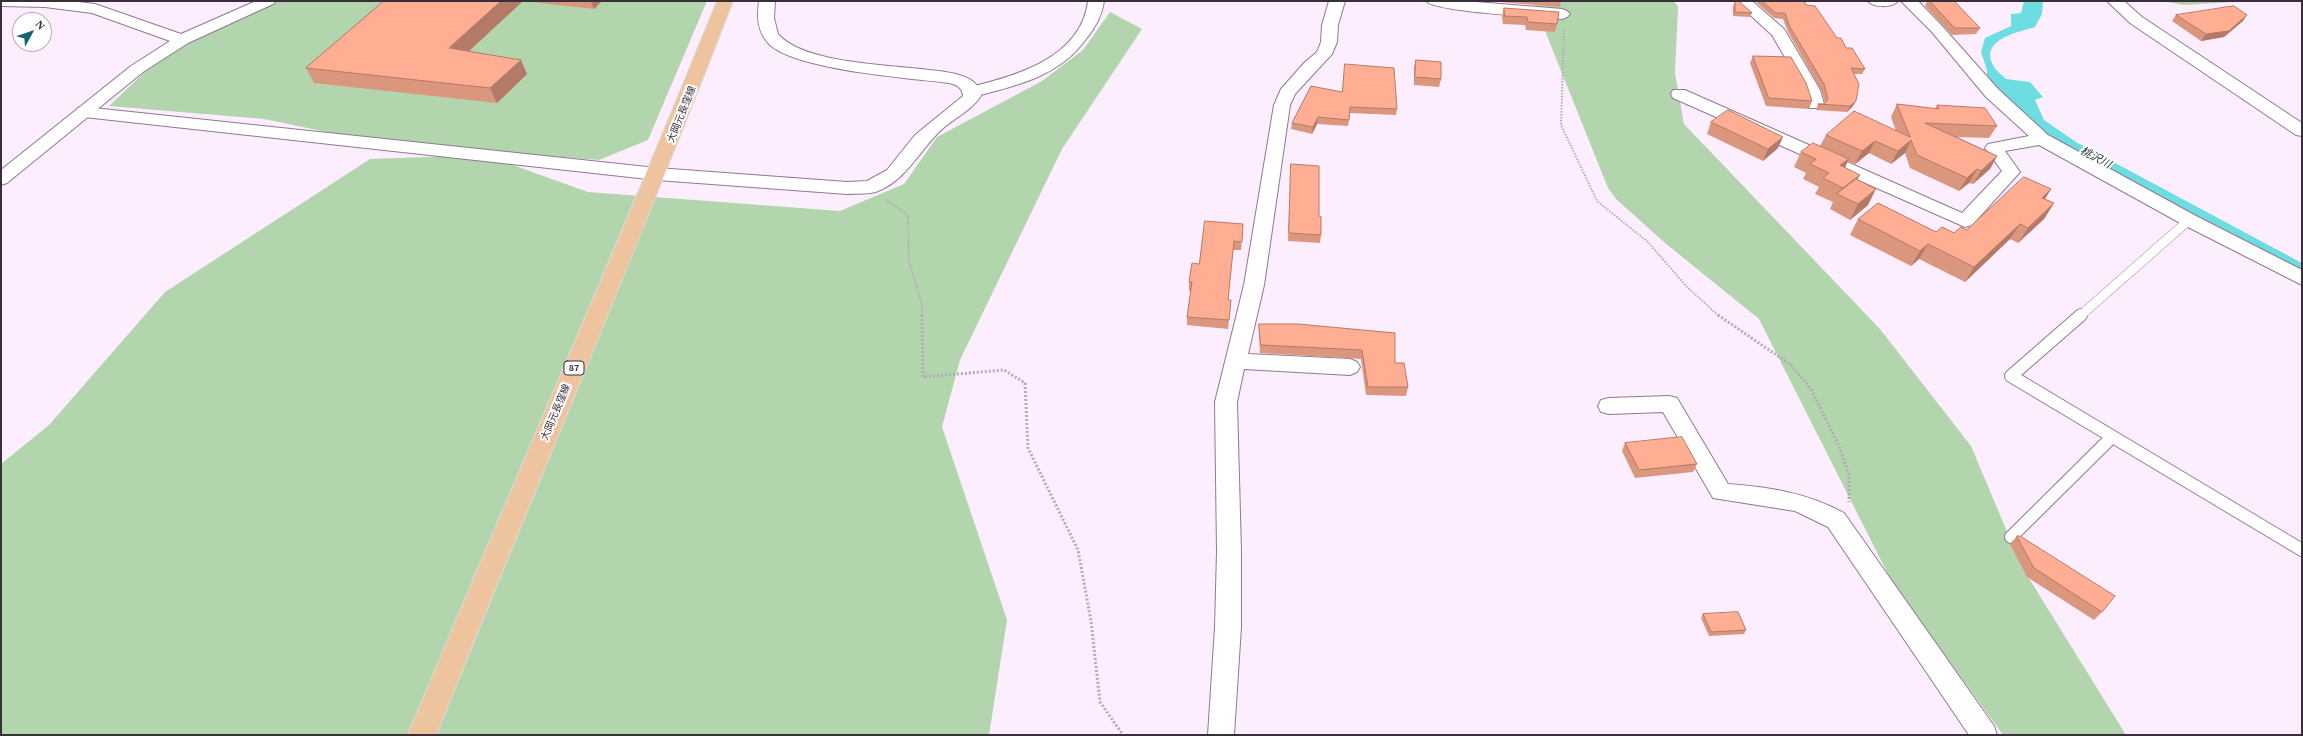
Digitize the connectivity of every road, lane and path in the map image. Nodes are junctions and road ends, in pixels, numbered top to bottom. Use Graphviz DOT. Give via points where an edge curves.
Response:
graph roads {
  1 [pos="1,1"];
  2 [pos="268,1"];
  3 [pos="725,1"];
  4 [pos="767,1"];
  5 [pos="1096,1"];
  6 [pos="1337,1"];
  7 [pos="1434,1"];
  8 [pos="1743,1"];
  9 [pos="1876,1"];
  10 [pos="1890,1"];
  11 [pos="1909,1"];
  12 [pos="2115,1"];
  13 [pos="1562,14"];
  14 [pos="182,40"];
  15 [pos="972,92"];
  16 [pos="1679,94"];
  17 [pos="1816,104"];
  18 [pos="84,112"];
  19 [pos="2302,130"];
  20 [pos="2042,138"];
  21 [pos="657,174"];
  22 [pos="1,179"];
  23 [pos="871,187"];
  24 [pos="2189,220"];
  25 [pos="2302,278"];
  26 [pos="1238,361"];
  27 [pos="1350,367"];
  28 [pos="1609,406"];
  29 [pos="2112,437"];
  30 [pos="1836,520"];
  31 [pos="2011,537"];
  32 [pos="2302,550"];
  33 [pos="422,735"];
  34 [pos="1123,735"];
  35 [pos="1221,735"];
  36 [pos="1984,735"];
  1 -- 14 [label="street" via="45,2 95,9"];
  2 -- 14 [label="street"];
  3 -- 21 [label="main road, 大岡元長窪線 / 87"];
  4 -- 15 [label="street" via="765,19 768,32 777,42 792,51 817,59 950,78 964,82"];
  5 -- 15 [label="street" via="1095,15 1075,47 1052,64 1014,81"];
  6 -- 26 [label="street" via="1324,54 1311,65 1287,94 1282,105 1254,285"];
  7 -- 13 [label="street" via="1473,7"];
  8 -- 17 [label="street" via="1778,32 1812,90"];
  9 -- 10 [label="street"];
  11 -- 20 [label="street" via="1992,93"];
  12 -- 19 [label="street" via="2136,20"];
  13 -- 30 [label="path" via="1564,20 1561,125 1598,201 1648,242 1686,286 1724,320 1791,365 1811,389 1839,446 1849,475 1849,503"];
  14 -- 18 [label="street" via="137,69"];
  15 -- 23 [label="street" via="965,105 937,124 921,139 894,174"];
  16 -- 20 [label="street" via="1964,221 2011,172 1994,148"];
  18 -- 21 [label="street"];
  18 -- 22 [label="street"];
  20 -- 24 [label="street"];
  21 -- 23 [label="street" via="847,188"];
  21 -- 33 [label="main road, 大岡元長窪線 / 87" via="511,517"];
  23 -- 34 [label="path" via="908,215 909,261 922,305 923,377 1004,370 1025,383 1028,448 1078,550 1091,621 1100,702"];
  24 -- 25 [label="street"];
  24 -- 29 [label="lane" via="2011,376"];
  26 -- 27 [label="street"];
  26 -- 35 [label="street" via="1226,402 1228,627"];
  28 -- 30 [label="street" via="1669,404 1721,492 1793,500 1822,510"];
  29 -- 31 [label="lane"];
  29 -- 32 [label="lane"];
  30 -- 36 [label="street"];
}
